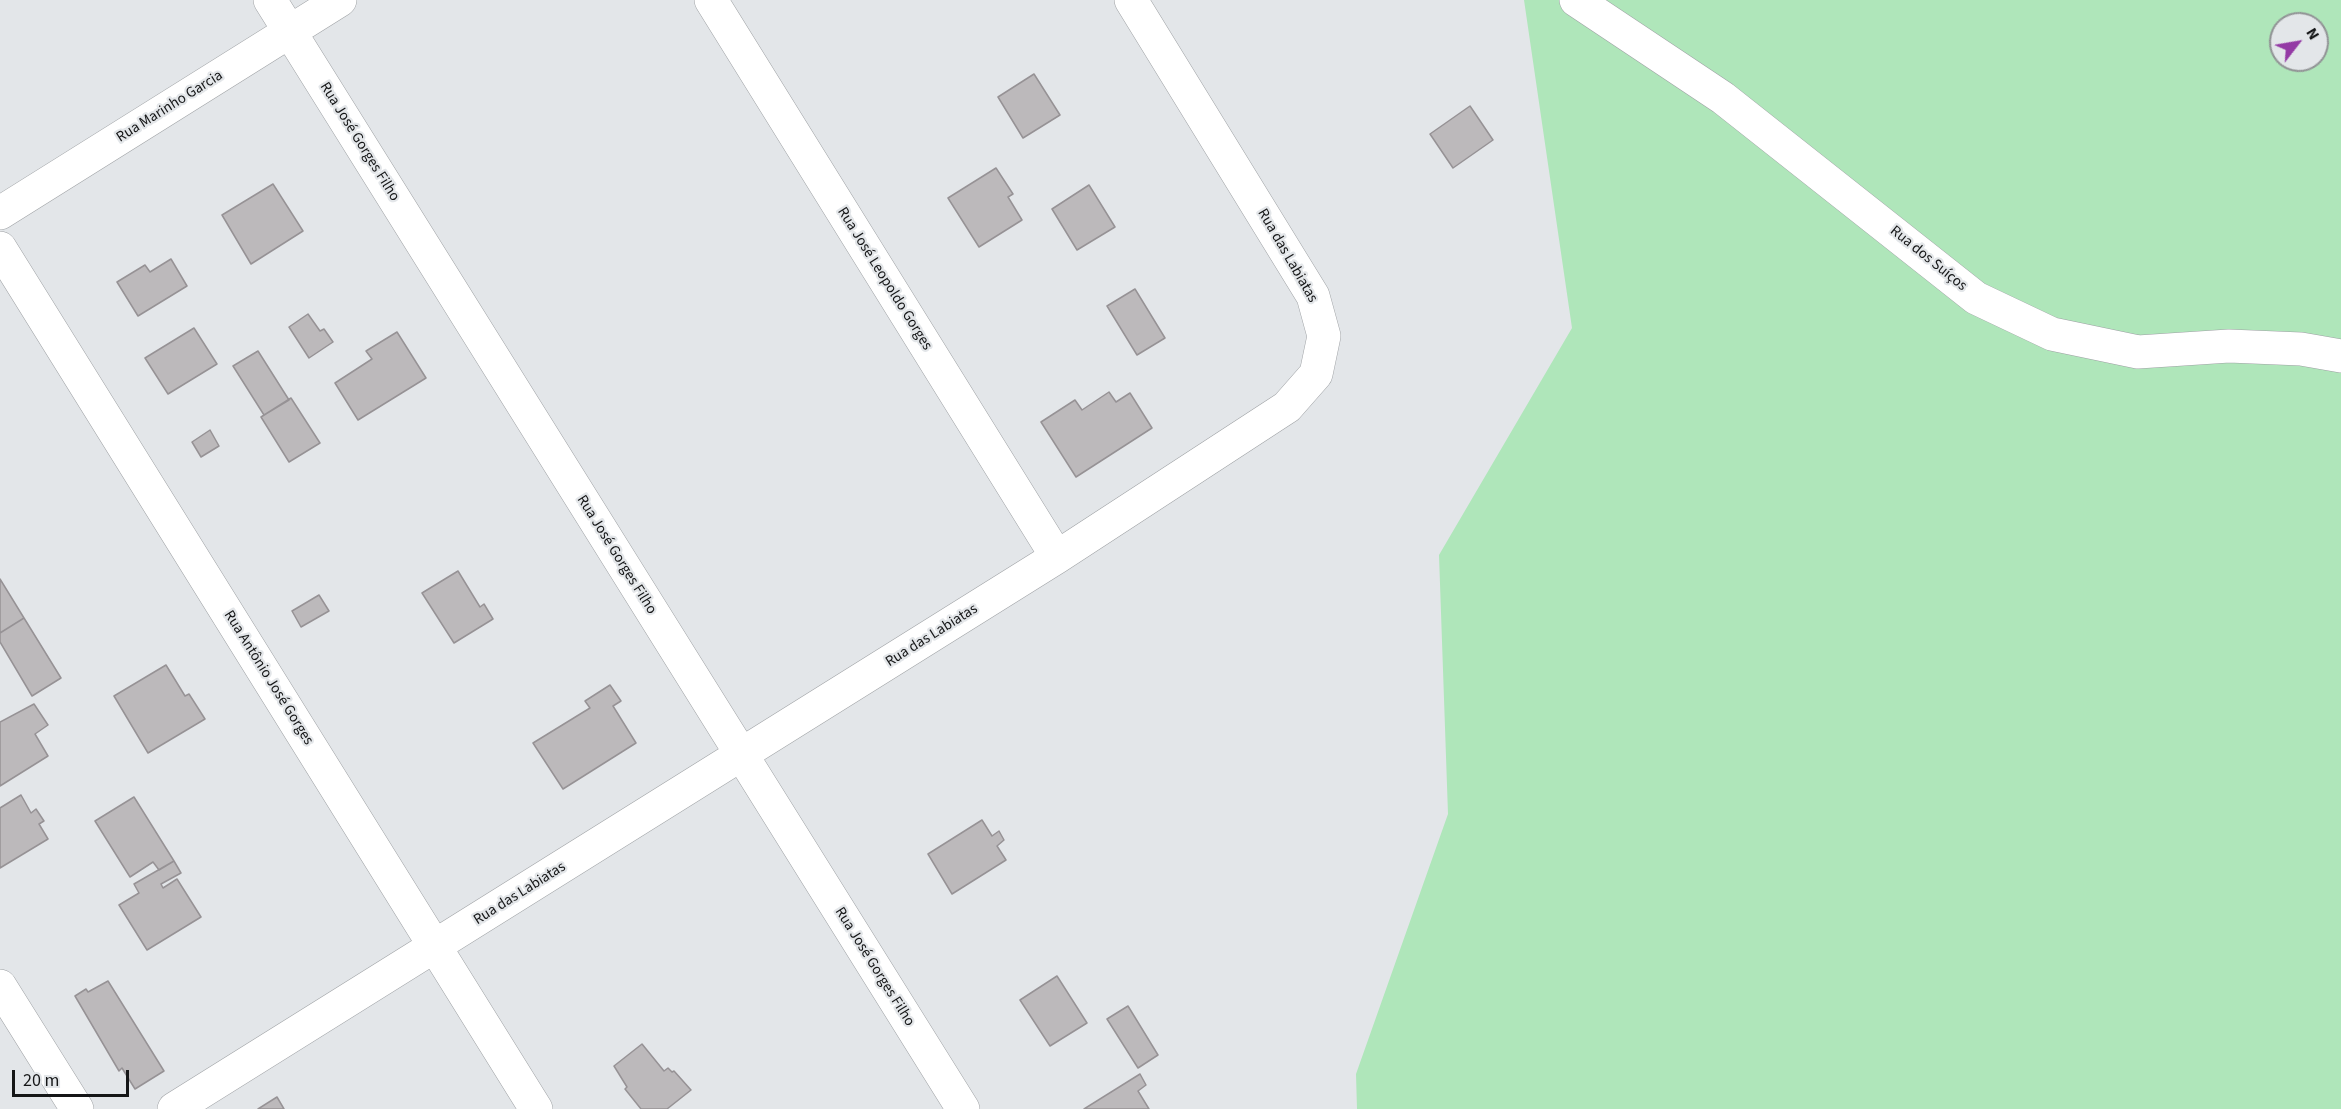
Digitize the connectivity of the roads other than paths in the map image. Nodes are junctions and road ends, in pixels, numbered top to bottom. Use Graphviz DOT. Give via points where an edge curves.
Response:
graph roads {
  1 [pos="270,0"];
  2 [pos="340,0"];
  3 [pos="711,0"];
  4 [pos="1131,0"];
  5 [pos="1575,0"];
  6 [pos="290,32"];
  7 [pos="0,213"];
  8 [pos="0,248"];
  9 [pos="2341,356"];
  10 [pos="1057,557"];
  11 [pos="742,755"];
  12 [pos="435,946"];
  13 [pos="0,986"];
  14 [pos="77,1109"];
  15 [pos="174,1109"];
  16 [pos="536,1109"];
  17 [pos="963,1109"];
  1 -- 6 [label="street, Rua José Gorges Filho"];
  2 -- 6 [label="street, Rua Marinho Garcia"];
  3 -- 10 [label="street, Rua José Leopoldo Gorges"];
  4 -- 10 [label="street, Rua das Labiatas" via="1313,296 1324,336 1316,374 1287,407"];
  5 -- 9 [label="street, Rua dos Suíços" via="1723,98 1976,298 2052,334 2138,352 2229,346 2301,349"];
  6 -- 7 [label="street, Rua Marinho Garcia"];
  6 -- 11 [label="street, Rua José Gorges Filho"];
  8 -- 12 [label="street, Rua Antônio José Gorges"];
  10 -- 11 [label="street, Rua das Labiatas"];
  11 -- 12 [label="street, Rua das Labiatas"];
  11 -- 17 [label="street, Rua José Gorges Filho"];
  12 -- 15 [label="street, Rua das Labiatas"];
  12 -- 16 [label="street, Rua Antônio José Gorges"];
  13 -- 14 [label="street"];
}
